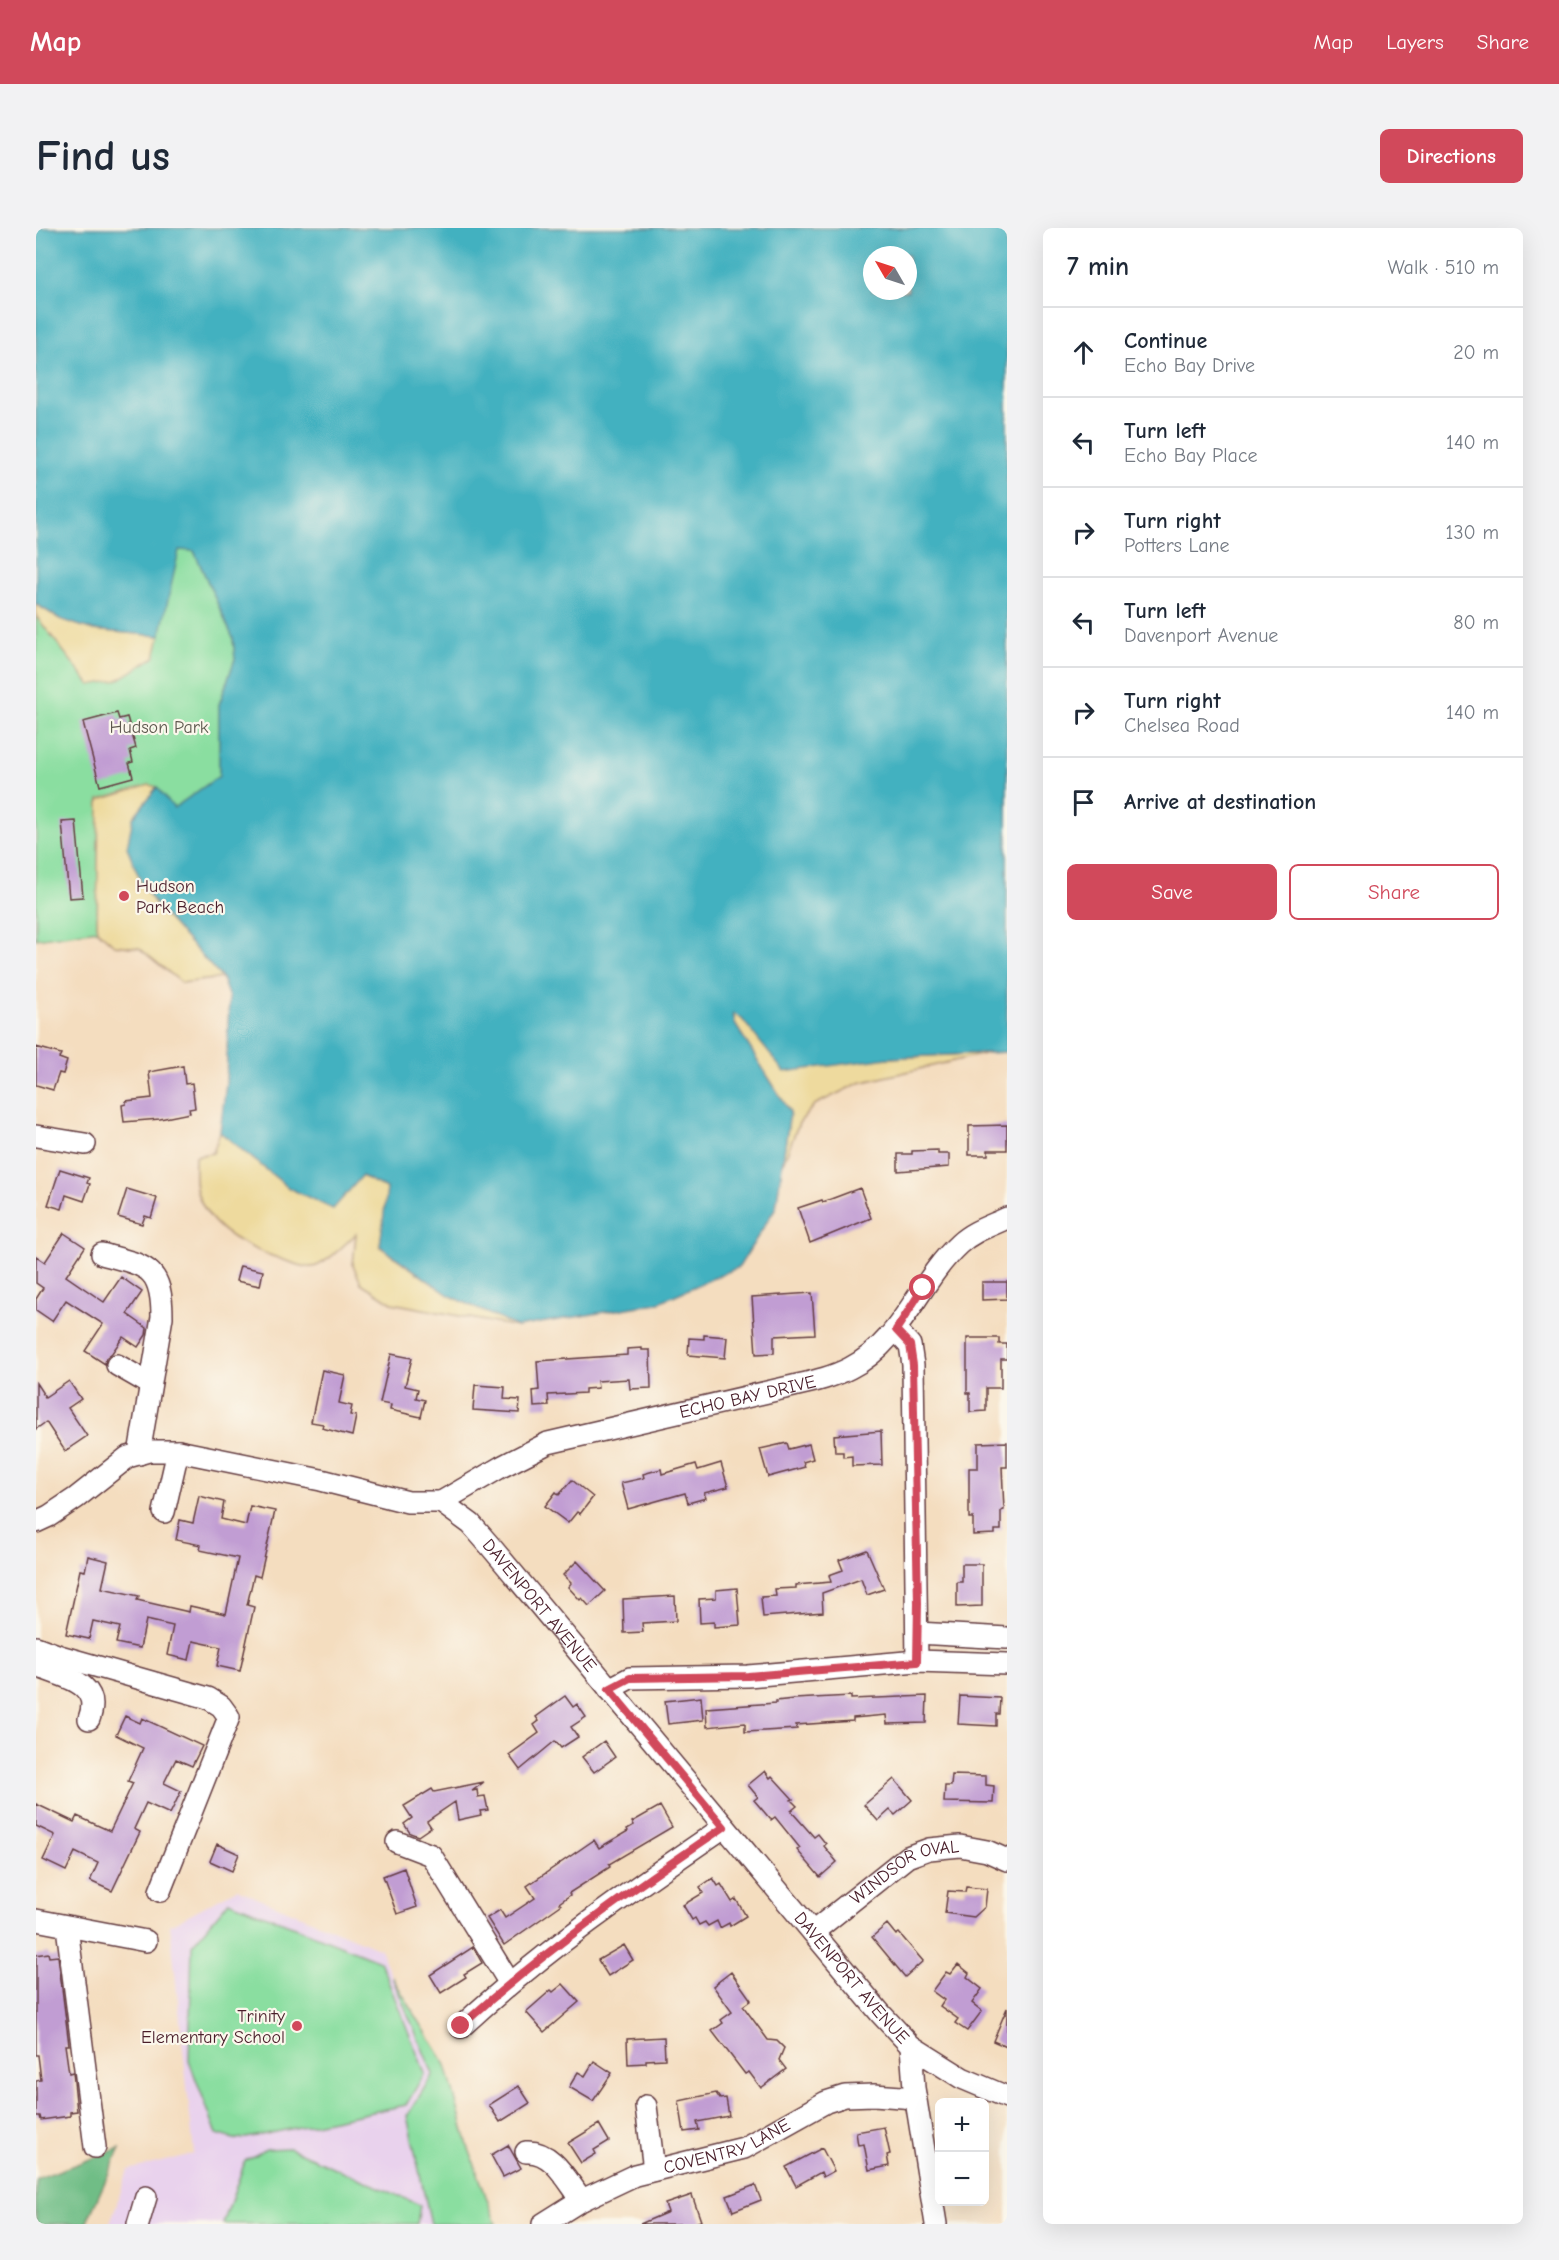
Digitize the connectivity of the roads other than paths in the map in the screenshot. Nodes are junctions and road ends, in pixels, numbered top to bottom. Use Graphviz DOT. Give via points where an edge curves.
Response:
graph roads {
  1 [pos="36,1136"];
  2 [pos="85,1143"];
  3 [pos="1007,1218"];
  4 [pos="102,1254"];
  5 [pos="896,1330"];
  6 [pos="117,1365"];
  7 [pos="150,1384"];
  8 [pos="178,1451"];
  9 [pos="139,1454"];
  10 [pos="441,1502"];
  11 [pos="164,1512"];
  12 [pos="36,1522"];
  13 [pos="917,1633"];
  14 [pos="1007,1638"];
  15 [pos="36,1647"];
  16 [pos="917,1662"];
  17 [pos="1007,1664"];
  18 [pos="36,1666"];
  19 [pos="609,1689"];
  20 [pos="88,1719"];
  21 [pos="724,1827"];
  22 [pos="397,1842"];
  23 [pos="1007,1860"];
  24 [pos="160,1891"];
  25 [pos="36,1920"];
  26 [pos="67,1926"];
  27 [pos="813,1932"];
  28 [pos="146,1941"];
  29 [pos="509,1982"];
  30 [pos="461,2026"];
  31 [pos="911,2046"];
  32 [pos="1007,2097"];
  33 [pos="915,2098"];
  34 [pos="646,2106"];
  35 [pos="95,2146"];
  36 [pos="525,2152"];
  37 [pos="654,2170"];
  38 [pos="146,2197"];
  39 [pos="582,2200"];
  40 [pos="138,2224"];
  41 [pos="543,2224"];
  42 [pos="936,2224"];
  1 -- 2 [label="street"];
  3 -- 5 [label="street, ECHO BAY DRIVE" via="974,1232 958,1245 932,1275"];
  4 -- 7 [label="street" via="143,1266 154,1276 162,1294 162,1317"];
  5 -- 10 [label="street, ECHO BAY DRIVE" via="852,1367 828,1377 548,1443"];
  5 -- 13 [label="street" via="910,1345 913,1365"];
  6 -- 7 [label="street"];
  7 -- 9 [label="street"];
  8 -- 9 [label="street"];
  8 -- 10 [label="street" via="408,1502"];
  8 -- 11 [label="street"];
  9 -- 12 [label="street" via="128,1457 76,1498"];
  10 -- 19 [label="street, DAVENPORT AVENUE" via="471,1524"];
  13 -- 14 [label="street"];
  13 -- 16 [label="street"];
  15 -- 24 [label="street" via="208,1698 229,1717"];
  16 -- 17 [label="street"];
  16 -- 19 [label="street" via="748,1676 630,1678"];
  18 -- 20 [label="street" via="84,1686 93,1698"];
  19 -- 21 [label="street, DAVENPORT AVENUE"];
  21 -- 27 [label="street, DAVENPORT AVENUE"];
  21 -- 29 [label="street" via="609,1905"];
  22 -- 29 [label="street" via="431,1855"];
  23 -- 27 [label="street, WINDSOR OVAL" via="960,1846 929,1849 907,1857"];
  25 -- 26 [label="street"];
  26 -- 28 [label="street"];
  26 -- 35 [label="street"];
  27 -- 31 [label="street, DAVENPORT AVENUE"];
  29 -- 30 [label="street"];
  31 -- 32 [label="street" via="962,2078"];
  31 -- 33 [label="street, DAVENPORT AVENUE"];
  33 -- 37 [label="street, COVENTRY LANE" via="845,2096 826,2102 744,2148"];
  33 -- 42 [label="street, DAVENPORT AVENUE"];
  34 -- 37 [label="street"];
  36 -- 39 [label="street" via="538,2152 552,2161"];
  37 -- 39 [label="street, COVENTRY LANE"];
  38 -- 40 [label="street"];
  39 -- 41 [label="street, COVENTRY LANE"];
}
